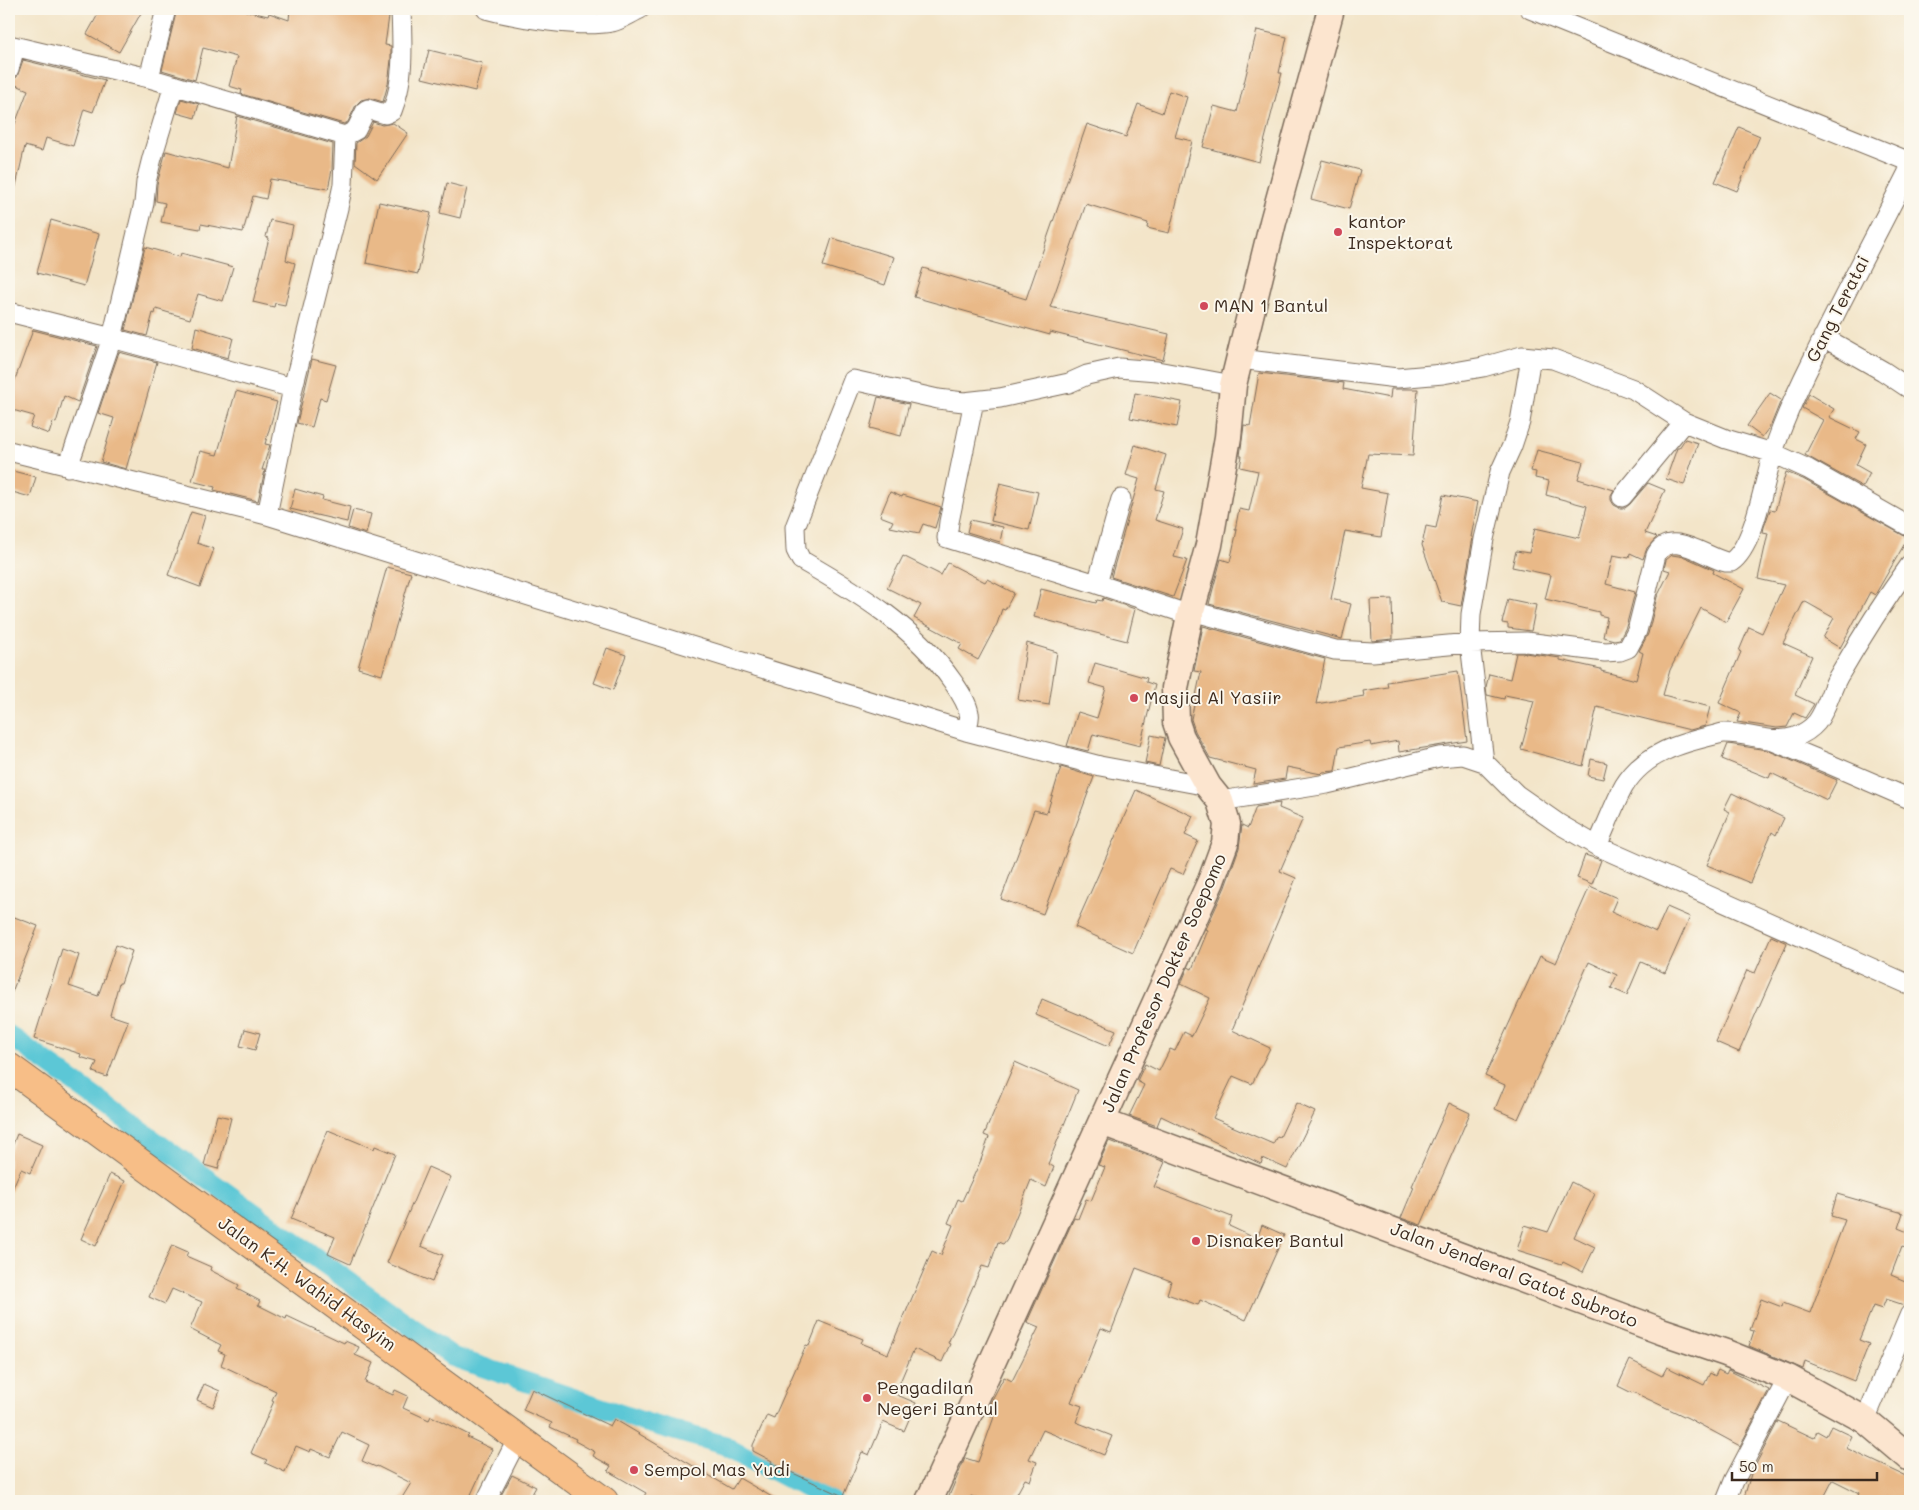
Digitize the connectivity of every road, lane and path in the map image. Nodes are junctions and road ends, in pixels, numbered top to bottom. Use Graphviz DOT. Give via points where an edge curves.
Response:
graph roads {
  1 [pos="166,9"];
  2 [pos="401,9"];
  3 [pos="486,9"];
  4 [pos="640,9"];
  5 [pos="1331,9"];
  6 [pos="1533,9"];
  7 [pos="12,46"];
  8 [pos="9,69"];
  9 [pos="149,78"];
  10 [pos="174,86"];
  11 [pos="345,136"];
  12 [pos="1910,162"];
  13 [pos="1910,168"];
  14 [pos="9,312"];
  15 [pos="1823,337"];
  16 [pos="112,338"];
  17 [pos="1531,356"];
  18 [pos="1240,359"];
  19 [pos="1233,385"];
  20 [pos="293,388"];
  21 [pos="1910,389"];
  22 [pos="974,401"];
  23 [pos="1684,422"];
  24 [pos="9,451"];
  25 [pos="1773,453"];
  26 [pos="68,467"];
  27 [pos="1622,497"];
  28 [pos="1121,499"];
  29 [pos="267,515"];
  30 [pos="1910,527"];
  31 [pos="1910,565"];
  32 [pos="1097,584"];
  33 [pos="1191,613"];
  34 [pos="1470,643"];
  35 [pos="966,731"];
  36 [pos="1767,739"];
  37 [pos="1484,762"];
  38 [pos="1214,794"];
  39 [pos="1910,800"];
  40 [pos="1597,846"];
  41 [pos="1910,984"];
  42 [pos="9,1067"];
  43 [pos="1102,1122"];
  44 [pos="1910,1314"];
  45 [pos="1788,1378"];
  46 [pos="1865,1420"];
  47 [pos="518,1438"];
  48 [pos="1910,1458"];
  49 [pos="486,1501"];
  50 [pos="604,1501"];
  51 [pos="929,1501"];
  52 [pos="1726,1501"];
  1 -- 9 [label="street"];
  2 -- 11 [label="street" via="400,72 392,111 385,114 366,110 356,130"];
  3 -- 4 [label="street" via="592,24 614,22"];
  5 -- 18 [label="main road, Jalan Profesor Dokter Soepomo" via="1273,222"];
  6 -- 12 [label="street"];
  7 -- 8 [label="street"];
  7 -- 9 [label="street"];
  9 -- 10 [label="street"];
  10 -- 11 [label="street"];
  10 -- 16 [label="street" via="146,182 144,203"];
  11 -- 20 [label="street" via="340,200"];
  13 -- 15 [label="street, Gang Teratai"];
  14 -- 16 [label="street"];
  15 -- 21 [label="street"];
  15 -- 25 [label="street, Gang Teratai"];
  16 -- 20 [label="street"];
  16 -- 26 [label="street"];
  17 -- 18 [label="street" via="1443,374 1397,378"];
  17 -- 23 [label="street" via="1581,368 1633,389"];
  17 -- 34 [label="street" via="1520,422 1500,472 1484,539 1471,614"];
  18 -- 19 [label="main road, Jalan Profesor Dokter Soepomo"];
  19 -- 22 [label="street" via="1119,368 1087,374 1069,384"];
  19 -- 33 [label="main road, Jalan Profesor Dokter Soepomo" via="1220,489"];
  20 -- 29 [label="street"];
  22 -- 32 [label="street" via="947,538"];
  22 -- 35 [label="street" via="938,399 853,380 794,536 796,550 802,560 886,612 939,662 970,714"];
  23 -- 25 [label="street"];
  23 -- 27 [label="street"];
  24 -- 26 [label="street"];
  25 -- 30 [label="street" via="1808,469"];
  25 -- 34 [label="street, Gang Teratai" via="1756,518 1738,557 1726,562 1677,543 1662,548 1655,559 1637,631 1628,648 1605,652 1526,642"];
  26 -- 29 [label="street"];
  28 -- 32 [label="street"];
  29 -- 35 [label="street"];
  31 -- 36 [label="street" via="1837,680 1815,724 1795,737"];
  32 -- 33 [label="street"];
  33 -- 34 [label="street" via="1335,650 1373,652"];
  33 -- 38 [label="main road, Jalan Profesor Dokter Soepomo" via="1175,688 1174,709 1185,746"];
  34 -- 37 [label="street"];
  35 -- 38 [label="street"];
  36 -- 39 [label="street"];
  36 -- 40 [label="street" via="1724,733 1656,754 1642,764 1624,787"];
  37 -- 38 [label="street" via="1463,755 1439,757 1327,784"];
  37 -- 40 [label="street" via="1516,794"];
  38 -- 43 [label="main road, Jalan Profesor Dokter Soepomo" via="1224,812 1227,832 1220,858"];
  40 -- 41 [label="street"];
  42 -- 47 [label="main road, Jalan K.H. Wahid Hasyim"];
  43 -- 45 [label="main road, Jalan Jenderal Gatot Subroto"];
  43 -- 51 [label="main road, Jalan Profesor Dokter Soepomo"];
  44 -- 46 [label="street"];
  45 -- 46 [label="main road, Jalan Jenderal Gatot Subroto"];
  45 -- 52 [label="street"];
  46 -- 48 [label="main road, Jalan Jenderal Gatot Subroto"];
  47 -- 49 [label="street"];
  47 -- 50 [label="main road, Jalan K.H. Wahid Hasyim"];
}
